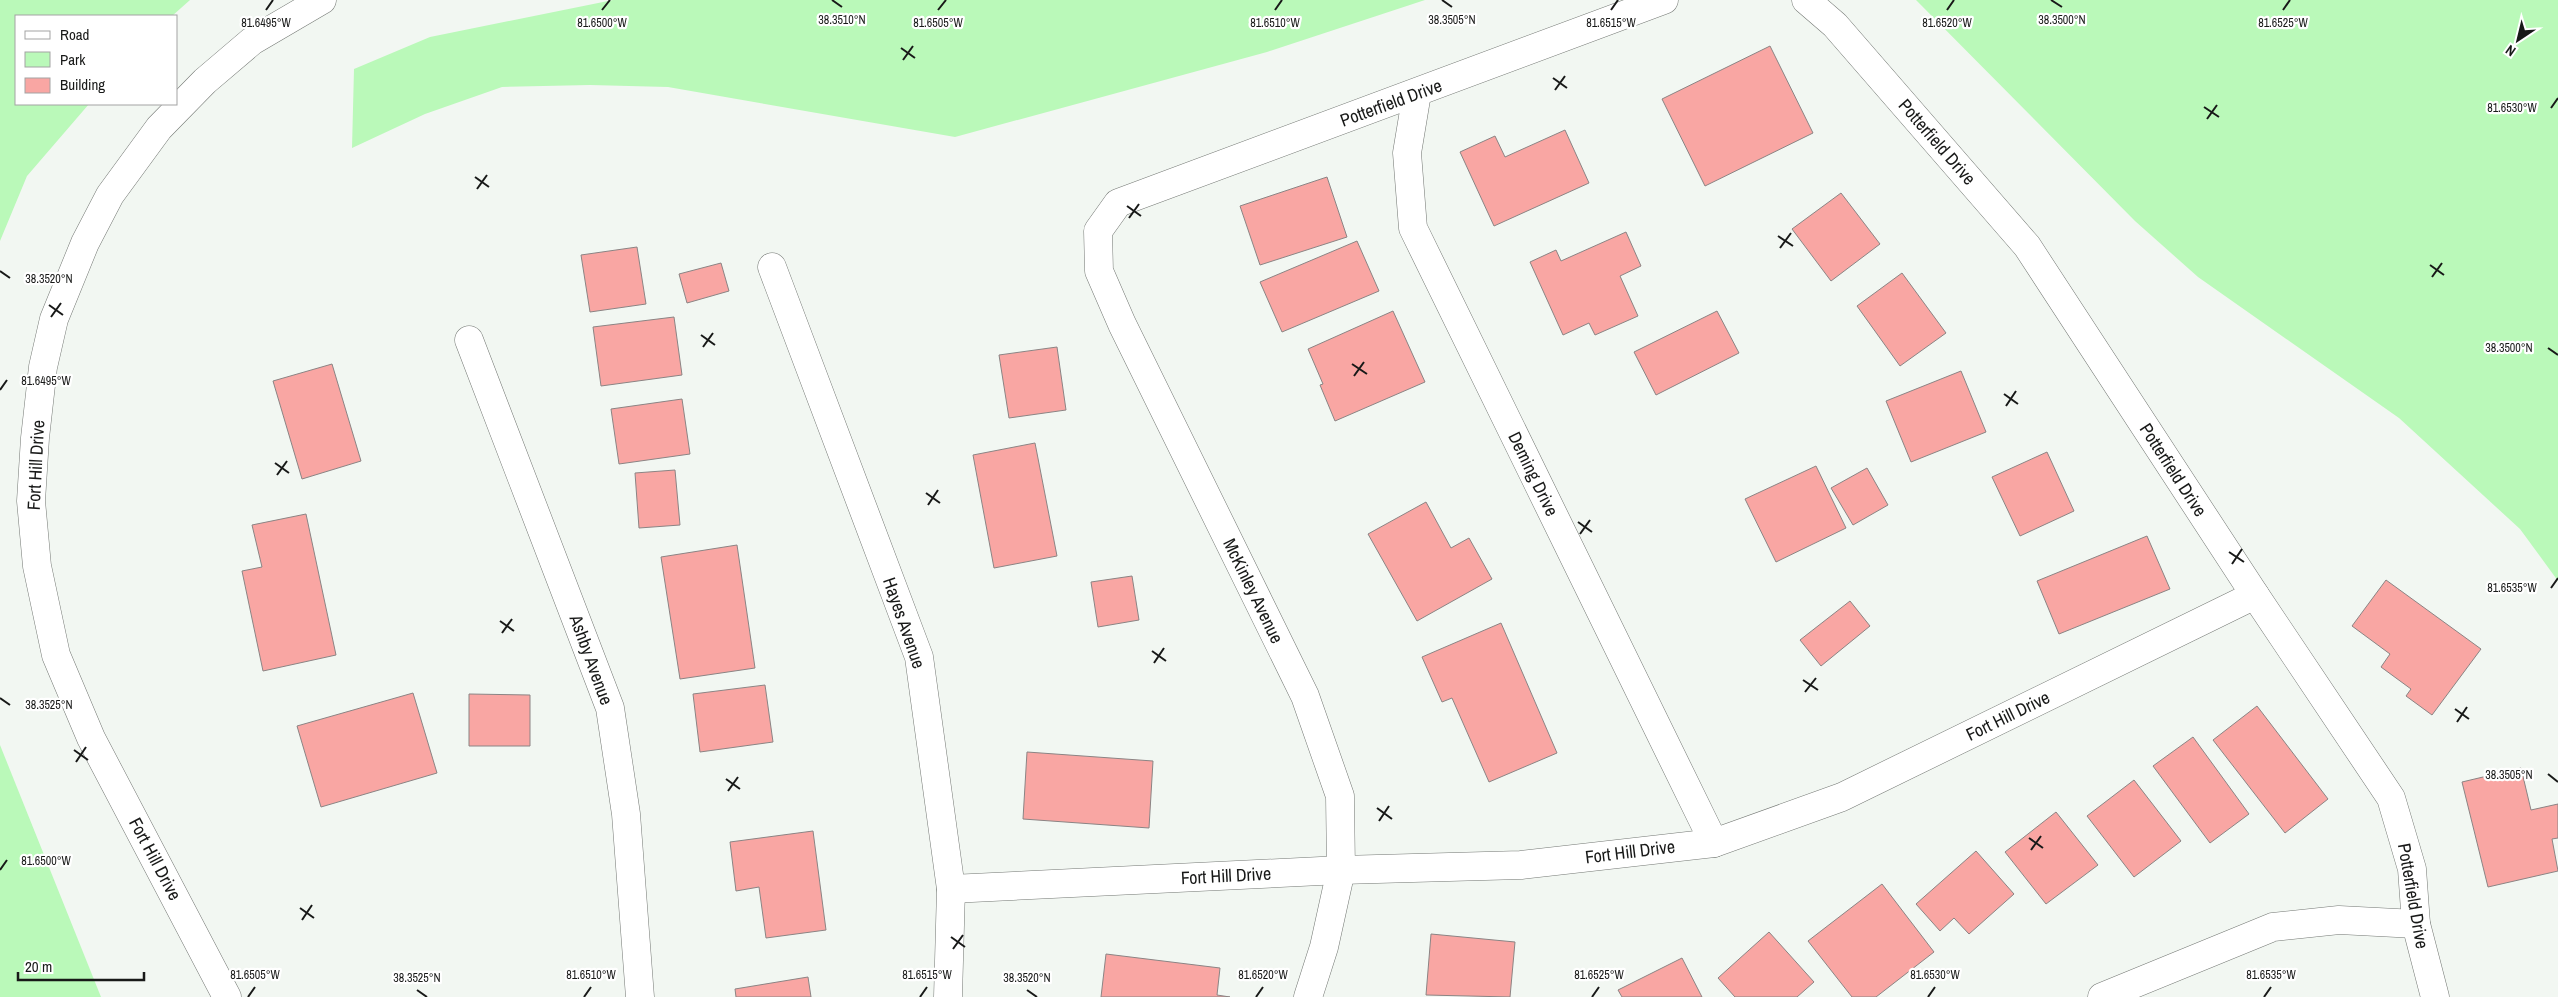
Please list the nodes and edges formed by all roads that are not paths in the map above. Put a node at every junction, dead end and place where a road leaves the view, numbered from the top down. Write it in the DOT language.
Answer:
graph roads {
  1 [pos="322,0"];
  2 [pos="1664,0"];
  3 [pos="1806,0"];
  4 [pos="1417,93"];
  5 [pos="1118,203"];
  6 [pos="772,267"];
  7 [pos="470,340"];
  8 [pos="2255,595"];
  9 [pos="1714,842"];
  10 [pos="1341,870"];
  11 [pos="951,889"];
  12 [pos="2416,924"];
  13 [pos="226,997"];
  14 [pos="640,997"];
  15 [pos="948,997"];
  16 [pos="1308,997"];
  17 [pos="2102,997"];
  18 [pos="2435,997"];
  1 -- 13 [label="street, Fort Hill Drive"];
  2 -- 4 [label="street, Potterfield Drive"];
  3 -- 8 [label="street, Potterfield Drive"];
  4 -- 5 [label="street, Potterfield Drive"];
  4 -- 9 [label="street, Deming Drive"];
  5 -- 10 [label="street, McKinley Avenue"];
  6 -- 11 [label="street, Hayes Avenue"];
  7 -- 14 [label="street, Ashby Avenue"];
  8 -- 9 [label="street, Fort Hill Drive"];
  8 -- 12 [label="street, Potterfield Drive"];
  9 -- 10 [label="street, Fort Hill Drive"];
  10 -- 11 [label="street, Fort Hill Drive"];
  10 -- 16 [label="street, McKinley Avenue"];
  11 -- 15 [label="street, Hayes Avenue"];
  12 -- 17 [label="street"];
  12 -- 18 [label="street, Potterfield Drive"];
}
